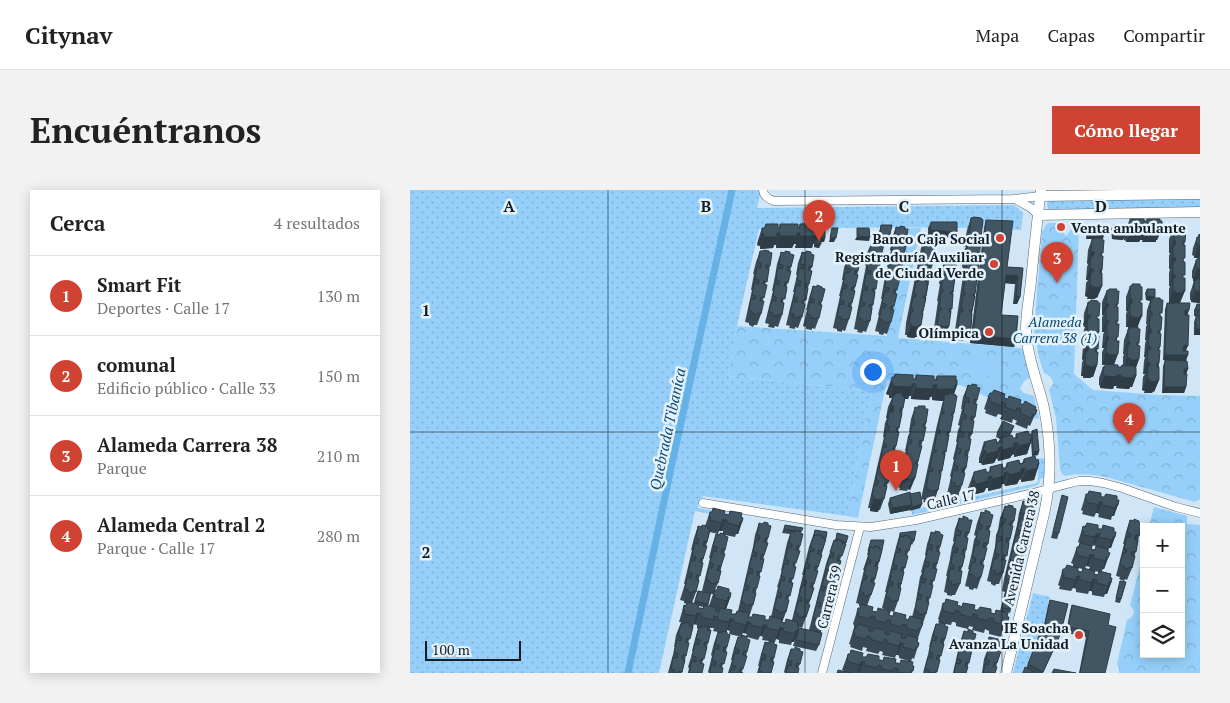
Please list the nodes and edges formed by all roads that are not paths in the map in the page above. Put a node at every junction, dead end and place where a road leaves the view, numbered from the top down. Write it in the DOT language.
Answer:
graph roads {
  1 [pos="763,191"];
  2 [pos="1040,193"];
  3 [pos="1200,194"];
  4 [pos="1015,199"];
  5 [pos="1200,212"];
  6 [pos="1038,215"];
  7 [pos="1049,489"];
  8 [pos="704,504"];
  9 [pos="1200,513"];
  10 [pos="860,527"];
  11 [pos="822,673"];
  12 [pos="1006,673"];
  1 -- 4 [label="street"];
  2 -- 3 [label="main road"];
  2 -- 4 [label="street"];
  2 -- 6 [label="main road, Avenida Carrera 38"];
  4 -- 6 [label="street"];
  5 -- 6 [label="main road"];
  6 -- 7 [label="main road, Avenida Carrera 38"];
  7 -- 9 [label="street, Calle 17"];
  7 -- 10 [label="street, Calle 17"];
  7 -- 12 [label="main road, Avenida Carrera 38"];
  8 -- 10 [label="street, Calle 17"];
  10 -- 11 [label="street, Carrera 39"];
}
